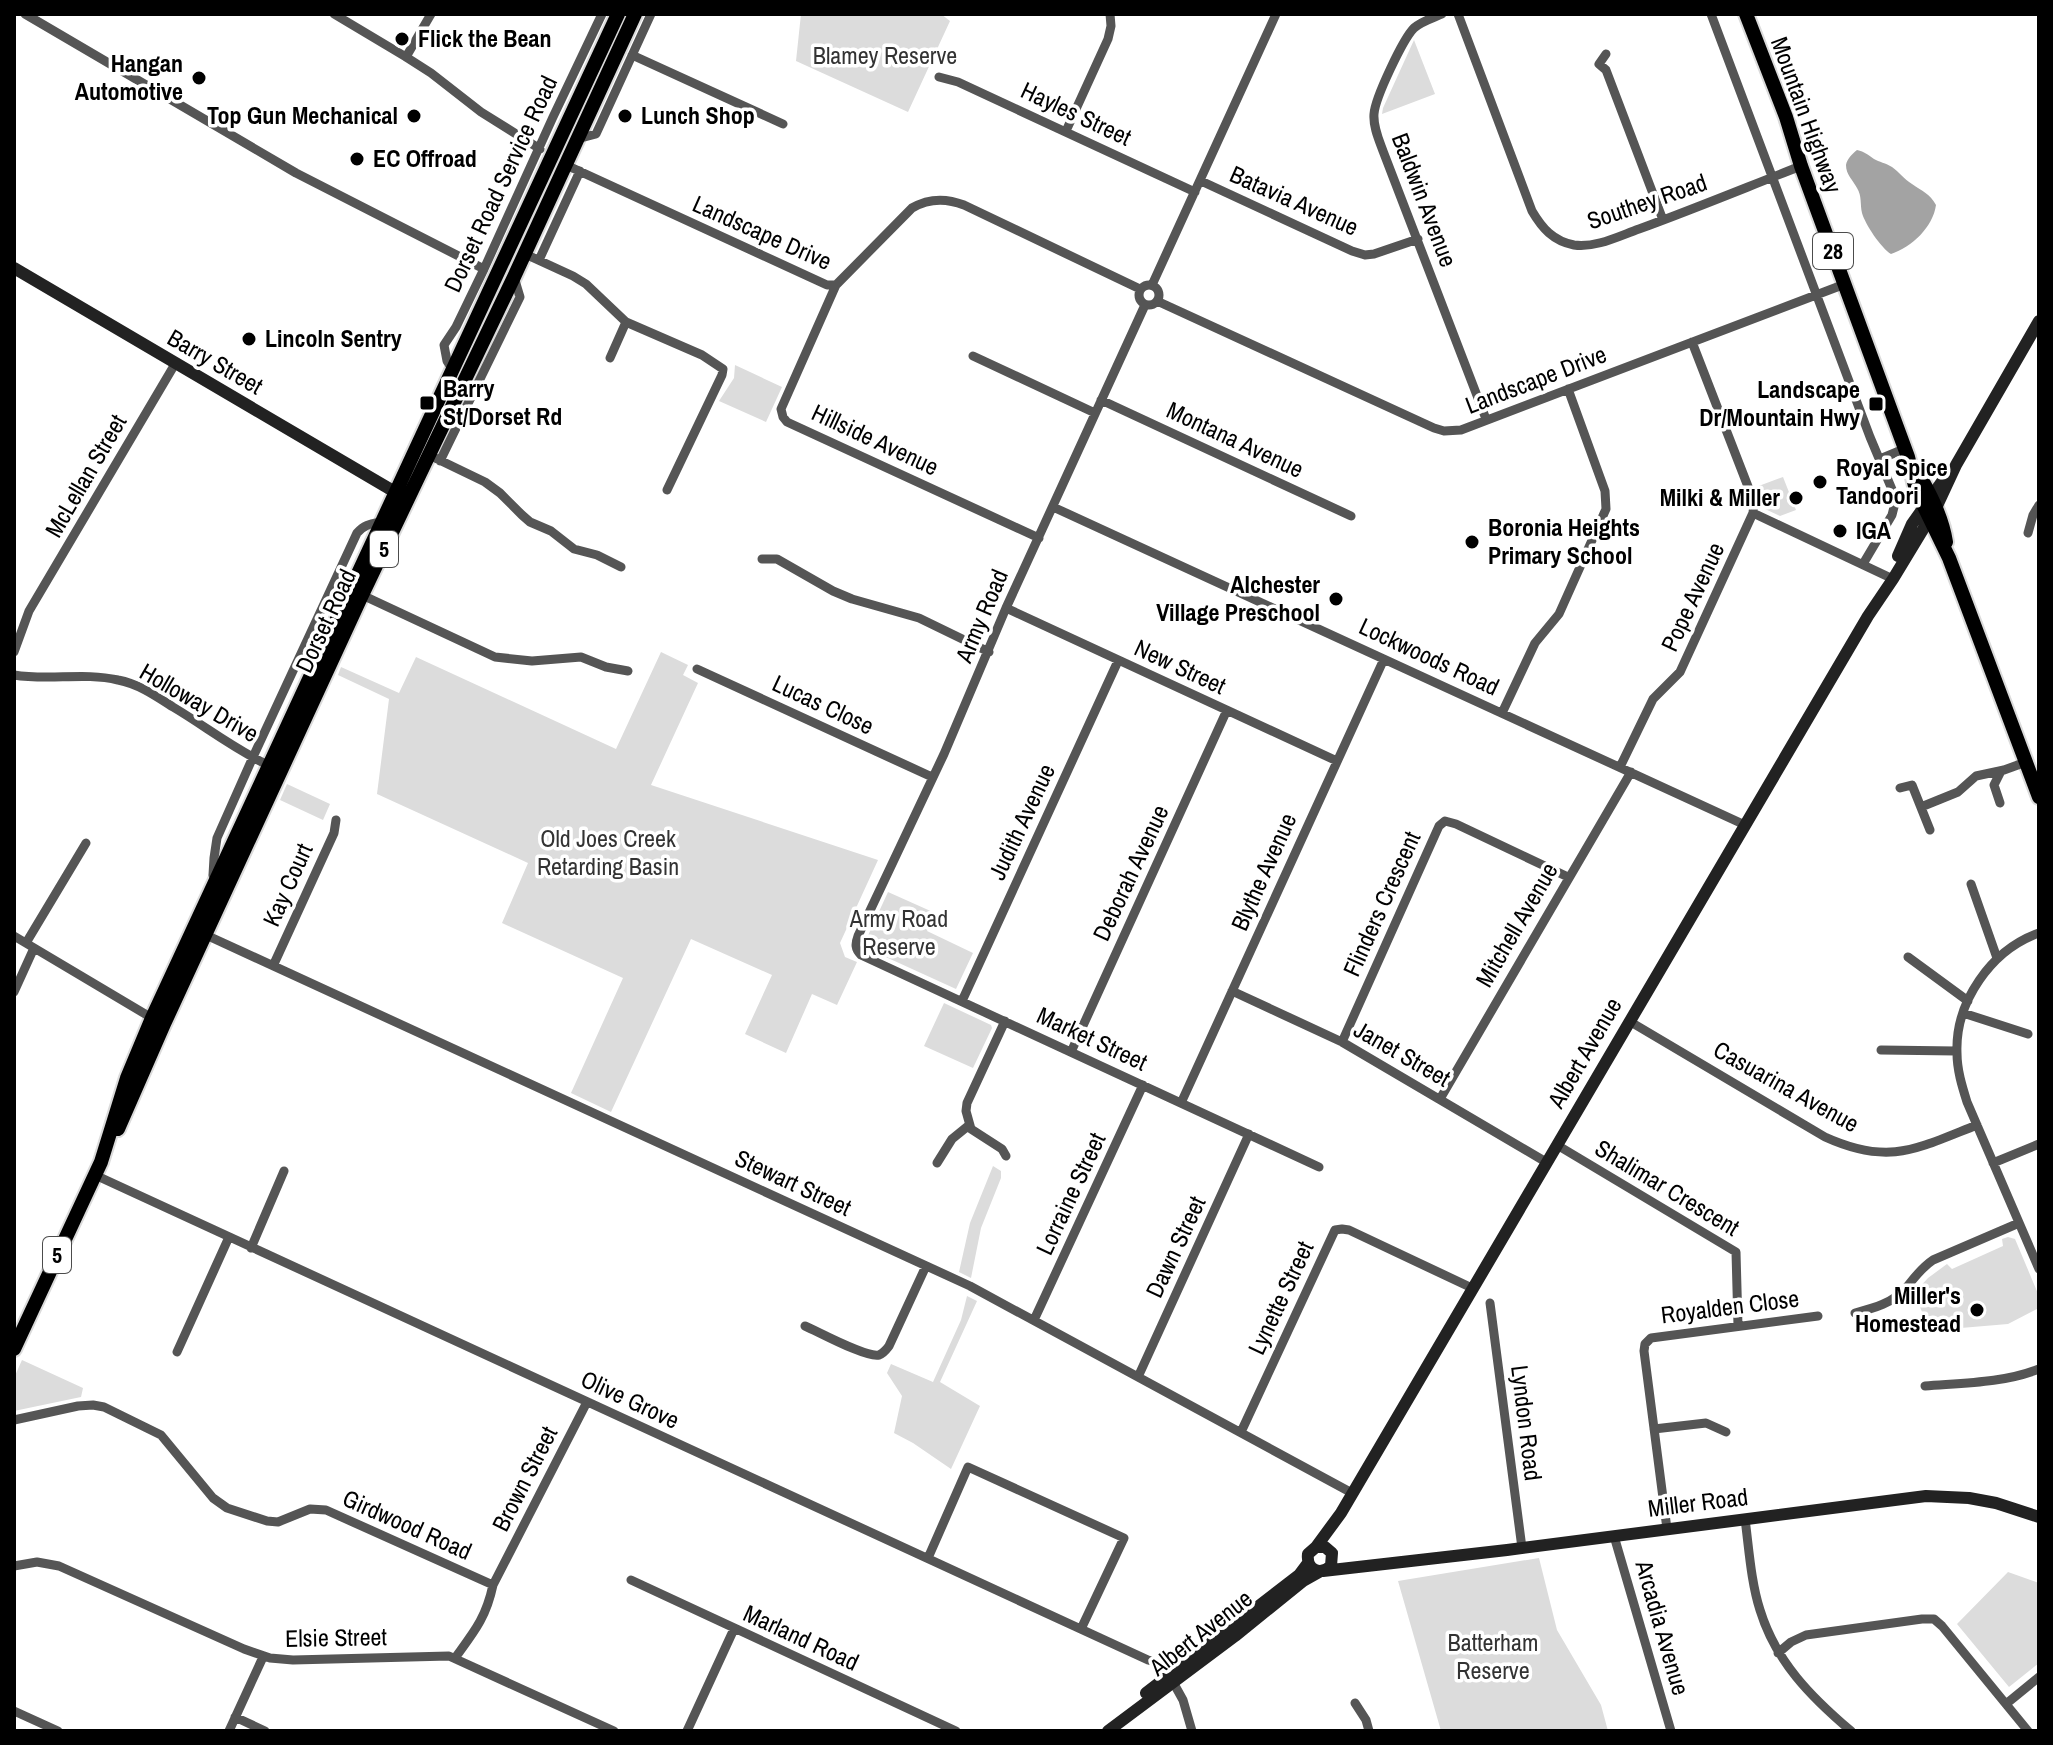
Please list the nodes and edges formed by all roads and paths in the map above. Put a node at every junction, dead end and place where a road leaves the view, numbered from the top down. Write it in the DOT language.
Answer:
graph roads {
  1 [pos="25,14"];
  2 [pos="334,14"];
  3 [pos="431,14"];
  4 [pos="602,14"];
  5 [pos="618,14"];
  6 [pos="637,14"];
  7 [pos="651,14"];
  8 [pos="1110,14"];
  9 [pos="1276,14"];
  10 [pos="1442,14"];
  11 [pos="1458,14"];
  12 [pos="1711,14"];
  13 [pos="1746,14"];
  14 [pos="640,37"];
  15 [pos="1606,54"];
  16 [pos="632,55"];
  17 [pos="406,57"];
  18 [pos="939,77"];
  19 [pos="783,124"];
  20 [pos="1066,131"];
  21 [pos="577,139"];
  22 [pos="540,149"];
  23 [pos="566,165"];
  24 [pos="1801,166"];
  25 [pos="1773,177"];
  26 [pos="1201,181"];
  27 [pos="1195,192"];
  28 [pos="1663,220"];
  29 [pos="1418,239"];
  30 [pos="525,254"];
  31 [pos="539,260"];
  32 [pos="14,268"];
  33 [pos="484,269"];
  34 [pos="514,277"];
  35 [pos="1845,284"];
  36 [pos="836,285"];
  37 [pos="1152,285"];
  38 [pos="1140,289"];
  39 [pos="1817,295"];
  40 [pos="1157,301"];
  41 [pos="1145,305"];
  42 [pos="2039,321"];
  43 [pos="626,322"];
  44 [pos="1692,342"];
  45 [pos="973,356"];
  46 [pos="610,358"];
  47 [pos="175,364"];
  48 [pos="453,370"];
  49 [pos="469,371"];
  50 [pos="1568,389"];
  51 [pos="1101,400"];
  52 [pos="1095,413"];
  53 [pos="1486,419"];
  54 [pos="1906,453"];
  55 [pos="435,458"];
  56 [pos="1880,459"];
  57 [pos="667,490"];
  58 [pos="402,495"];
  59 [pos="2039,505"];
  60 [pos="1053,507"];
  61 [pos="1930,508"];
  62 [pos="1753,513"];
  63 [pos="1351,516"];
  64 [pos="380,522"];
  65 [pos="2028,533"];
  66 [pos="1039,538"];
  67 [pos="1912,547"];
  68 [pos="1947,554"];
  69 [pos="762,559"];
  70 [pos="1863,564"];
  71 [pos="621,567"];
  72 [pos="1890,577"];
  73 [pos="362,595"];
  74 [pos="1006,608"];
  75 [pos="14,652"];
  76 [pos="989,652"];
  77 [pos="1384,659"];
  78 [pos="1118,661"];
  79 [pos="697,669"];
  80 [pos="628,671"];
  81 [pos="14,675"];
  82 [pos="1227,710"];
  83 [pos="1502,713"];
  84 [pos="253,757"];
  85 [pos="1337,761"];
  86 [pos="2026,762"];
  87 [pos="268,765"];
  88 [pos="1620,767"];
  89 [pos="2001,771"];
  90 [pos="1631,772"];
  91 [pos="932,777"];
  92 [pos="1900,788"];
  93 [pos="2039,797"];
  94 [pos="2000,803"];
  95 [pos="1921,807"];
  96 [pos="336,820"];
  97 [pos="1745,825"];
  98 [pos="1930,830"];
  99 [pos="86,843"];
  100 [pos="1568,877"];
  101 [pos="215,878"];
  102 [pos="1971,884"];
  103 [pos="199,932"];
  104 [pos="2039,933"];
  105 [pos="14,936"];
  106 [pos="855,943"];
  107 [pos="30,946"];
  108 [pos="1908,957"];
  109 [pos="1997,958"];
  110 [pos="273,966"];
  111 [pos="1232,991"];
  112 [pos="14,992"];
  113 [pos="962,1001"];
  114 [pos="1968,1001"];
  115 [pos="1963,1013"];
  116 [pos="158,1021"];
  117 [pos="1005,1021"];
  118 [pos="1629,1021"];
  119 [pos="2028,1034"];
  120 [pos="1342,1042"];
  121 [pos="1881,1050"];
  122 [pos="1956,1051"];
  123 [pos="1071,1052"];
  124 [pos="1143,1085"];
  125 [pos="1440,1099"];
  126 [pos="1181,1103"];
  127 [pos="1977,1125"];
  128 [pos="968,1126"];
  129 [pos="1249,1134"];
  130 [pos="2039,1144"];
  131 [pos="1557,1145"];
  132 [pos="1006,1156"];
  133 [pos="1546,1162"];
  134 [pos="937,1163"];
  135 [pos="1993,1163"];
  136 [pos="1319,1167"];
  137 [pos="98,1168"];
  138 [pos="284,1171"];
  139 [pos="2019,1223"];
  140 [pos="229,1237"];
  141 [pos="251,1248"];
  142 [pos="2036,1251"];
  143 [pos="926,1266"];
  144 [pos="2039,1269"];
  145 [pos="1472,1288"];
  146 [pos="1490,1303"];
  147 [pos="1855,1313"];
  148 [pos="1818,1316"];
  149 [pos="1034,1320"];
  150 [pos="805,1326"];
  151 [pos="1738,1326"];
  152 [pos="14,1349"];
  153 [pos="177,1352"];
  154 [pos="2039,1369"];
  155 [pos="1138,1377"];
  156 [pos="1925,1386"];
  157 [pos="587,1402"];
  158 [pos="14,1420"];
  159 [pos="1654,1429"];
  160 [pos="1241,1432"];
  161 [pos="1726,1432"];
  162 [pos="1352,1493"];
  163 [pos="2039,1517"];
  164 [pos="1745,1519"];
  165 [pos="1667,1529"];
  166 [pos="1614,1536"];
  167 [pos="1522,1548"];
  168 [pos="1326,1551"];
  169 [pos="928,1558"];
  170 [pos="14,1566"];
  171 [pos="1361,1568"];
  172 [pos="1317,1569"];
  173 [pos="631,1580"];
  174 [pos="493,1585"];
  175 [pos="734,1629"];
  176 [pos="1081,1629"];
  177 [pos="1778,1653"];
  178 [pos="263,1657"];
  179 [pos="455,1658"];
  180 [pos="1173,1677"];
  181 [pos="2039,1677"];
  182 [pos="1355,1703"];
  183 [pos="2006,1704"];
  184 [pos="14,1711"];
  185 [pos="235,1717"];
  186 [pos="1845,1729"];
  187 [pos="1108,1730"];
  188 [pos="58,1731"];
  189 [pos="229,1731"];
  190 [pos="265,1731"];
  191 [pos="614,1731"];
  192 [pos="687,1731"];
  193 [pos="956,1731"];
  194 [pos="1192,1731"];
  195 [pos="1369,1731"];
  196 [pos="1671,1731"];
  197 [pos="2028,1731"];
  1 -- 33 [label="street"];
  2 -- 17 [label="street"];
  3 -- 17 [label="street"];
  4 -- 22 [label="street, Dorset Road Service Road"];
  5 -- 23 [label="main road, Dorset Road / 5"];
  6 -- 14 [label="street, Dorset Road Service Road"];
  6 -- 21 [label="main road, Dorset Road / 5"];
  7 -- 14 [label="street, Dorset Road Service Road"];
  8 -- 20 [label="street"];
  9 -- 26 [label="street"];
  10 -- 29 [label="street, Baldwin Avenue"];
  11 -- 28 [label="street, Southey Road"];
  12 -- 25 [label="street"];
  13 -- 24 [label="main road, Mountain Highway / 28"];
  14 -- 16 [label="street, Dorset Road Service Road"];
  15 -- 28 [label="street"];
  16 -- 19 [label="street"];
  16 -- 21 [label="street, Dorset Road Service Road"];
  17 -- 22 [label="street"];
  18 -- 20 [label="street, Hayles Street"];
  20 -- 27 [label="street, Hayles Street"];
  21 -- 23 [label="main road, Dorset Road / 5"];
  22 -- 33 [label="street, Dorset Road Service Road"];
  23 -- 30 [label="main road, Dorset Road / 5"];
  23 -- 31 [label="street"];
  23 -- 36 [label="street, Landscape Drive"];
  23 -- 48 [label="main road, Dorset Road / 5"];
  24 -- 25 [label="street, Southey Road"];
  24 -- 35 [label="main road, Mountain Highway / 28"];
  25 -- 28 [label="street, Southey Road"];
  25 -- 39 [label="street"];
  26 -- 27 [label="street"];
  26 -- 29 [label="street, Batavia Avenue"];
  27 -- 37 [label="street"];
  29 -- 53 [label="street, Baldwin Avenue"];
  30 -- 31 [label="street"];
  30 -- 34 [label="main road, Dorset Road / 5"];
  31 -- 43 [label="street"];
  32 -- 47 [label="main road, Barry Street"];
  33 -- 48 [label="street, Dorset Road Service Road"];
  34 -- 49 [label="main road, Dorset Road / 5"];
  34 -- 55 [label="street"];
  35 -- 39 [label="street, Landscape Drive"];
  35 -- 54 [label="main road, Mountain Highway / 28"];
  36 -- 38 [label="street, Landscape Drive"];
  36 -- 66 [label="street, Hillside Avenue"];
  37 -- 38 [label="street"];
  37 -- 40 [label="street"];
  38 -- 41 [label="street"];
  39 -- 44 [label="street, Landscape Drive"];
  39 -- 56 [label="street"];
  40 -- 41 [label="street"];
  40 -- 53 [label="street, Landscape Drive"];
  41 -- 51 [label="street, Army Road"];
  42 -- 61 [label="main road"];
  43 -- 46 [label="street"];
  43 -- 57 [label="street"];
  44 -- 50 [label="street, Landscape Drive"];
  44 -- 62 [label="street"];
  45 -- 52 [label="street"];
  47 -- 58 [label="main road, Barry Street"];
  47 -- 75 [label="street, McLellan Street"];
  48 -- 49 [label="main road"];
  48 -- 58 [label="main road, Dorset Road / 5"];
  49 -- 55 [label="main road, Dorset Road / 5"];
  50 -- 53 [label="street, Landscape Drive"];
  50 -- 83 [label="street"];
  51 -- 52 [label="street, Army Road"];
  51 -- 63 [label="street, Montana Avenue"];
  52 -- 60 [label="street, Army Road"];
  54 -- 56 [label="street"];
  54 -- 61 [label="main road, Mountain Highway / 28"];
  55 -- 58 [label="main road, Dorset Road / 5"];
  55 -- 71 [label="street"];
  56 -- 70 [label="street"];
  58 -- 64 [label="main road, Dorset Road / 5"];
  58 -- 73 [label="main road, Dorset Road / 5"];
  59 -- 65 [label="street"];
  60 -- 66 [label="street, Army Road"];
  60 -- 77 [label="street, Lockwoods Road"];
  61 -- 67 [label="main road, Albert Avenue"];
  61 -- 68 [label="main road, Mountain Highway / 28"];
  61 -- 72 [label="main road, Albert Avenue"];
  62 -- 70 [label="street"];
  62 -- 88 [label="street, Pope Avenue"];
  64 -- 84 [label="street"];
  64 -- 87 [label="main road, Dorset Road / 5"];
  66 -- 74 [label="street, Army Road"];
  67 -- 68 [label="main road"];
  67 -- 72 [label="main road, Albert Avenue"];
  68 -- 86 [label="main road, Mountain Highway / 28"];
  69 -- 76 [label="street"];
  70 -- 72 [label="street"];
  72 -- 97 [label="main road, Albert Avenue"];
  73 -- 80 [label="street"];
  73 -- 103 [label="main road, Dorset Road / 5"];
  74 -- 76 [label="street, Army Road"];
  74 -- 78 [label="street, New Street"];
  76 -- 91 [label="street, Army Road"];
  77 -- 83 [label="street, Lockwoods Road"];
  77 -- 85 [label="street, Blythe Avenue"];
  78 -- 82 [label="street, New Street"];
  78 -- 113 [label="street, Judith Avenue"];
  79 -- 91 [label="street, Lucas Close"];
  81 -- 84 [label="street, Holloway Drive"];
  82 -- 85 [label="street, New Street"];
  82 -- 123 [label="street, Deborah Avenue"];
  83 -- 88 [label="street, Lockwoods Road"];
  84 -- 87 [label="street, Holloway Drive"];
  84 -- 101 [label="street"];
  85 -- 111 [label="street, Blythe Avenue"];
  86 -- 89 [label="street"];
  86 -- 93 [label="main road, Mountain Highway / 28"];
  87 -- 101 [label="main road, Dorset Road / 5"];
  88 -- 90 [label="street, Lockwoods Road"];
  89 -- 94 [label="street"];
  89 -- 95 [label="street"];
  90 -- 97 [label="street, Lockwoods Road"];
  90 -- 100 [label="street, Mitchell Avenue"];
  91 -- 106 [label="street, Army Road"];
  92 -- 95 [label="street"];
  95 -- 98 [label="street"];
  96 -- 110 [label="street, Kay Court"];
  97 -- 118 [label="main road, Albert Avenue"];
  99 -- 107 [label="street"];
  100 -- 120 [label="street, Flinders Crescent"];
  100 -- 125 [label="street, Mitchell Avenue"];
  101 -- 103 [label="main road, Dorset Road / 5"];
  102 -- 109 [label="street"];
  103 -- 110 [label="street, Stewart Street"];
  103 -- 116 [label="main road, Dorset Road / 5"];
  104 -- 109 [label="street"];
  105 -- 107 [label="street"];
  106 -- 113 [label="street, Market Street"];
  107 -- 112 [label="street"];
  107 -- 116 [label="street"];
  108 -- 114 [label="street"];
  109 -- 114 [label="street"];
  110 -- 143 [label="street, Stewart Street"];
  111 -- 120 [label="street, Janet Street"];
  111 -- 126 [label="street, Blythe Avenue"];
  113 -- 117 [label="street, Market Street"];
  114 -- 115 [label="street"];
  115 -- 119 [label="street"];
  115 -- 122 [label="street"];
  116 -- 137 [label="main road, Dorset Road / 5"];
  117 -- 123 [label="street, Market Street"];
  117 -- 128 [label="street"];
  118 -- 127 [label="street, Casuarina Avenue"];
  118 -- 131 [label="main road, Albert Avenue"];
  120 -- 125 [label="street, Janet Street"];
  121 -- 122 [label="street"];
  122 -- 127 [label="street"];
  123 -- 124 [label="street, Market Street"];
  124 -- 126 [label="street, Market Street"];
  124 -- 149 [label="street, Lorraine Street"];
  125 -- 133 [label="street, Janet Street"];
  126 -- 129 [label="street, Market Street"];
  127 -- 135 [label="street"];
  128 -- 132 [label="street"];
  128 -- 134 [label="street"];
  129 -- 136 [label="street, Market Street"];
  129 -- 155 [label="street, Dawn Street"];
  130 -- 135 [label="street"];
  131 -- 133 [label="main road, Albert Avenue"];
  131 -- 151 [label="street, Shalimar Crescent"];
  133 -- 145 [label="main road, Albert Avenue"];
  135 -- 139 [label="street"];
  137 -- 140 [label="street, Olive Grove"];
  137 -- 152 [label="main road, Dorset Road / 5"];
  138 -- 141 [label="street"];
  139 -- 142 [label="street"];
  139 -- 147 [label="street"];
  140 -- 141 [label="street, Olive Grove"];
  140 -- 153 [label="street"];
  141 -- 157 [label="street, Olive Grove"];
  142 -- 144 [label="street"];
  143 -- 149 [label="street, Stewart Street"];
  143 -- 150 [label="street"];
  145 -- 160 [label="street, Lynette Street"];
  145 -- 162 [label="main road, Albert Avenue"];
  146 -- 167 [label="street, Lyndon Road"];
  148 -- 151 [label="street, Royalden Close"];
  149 -- 155 [label="street, Stewart Street"];
  151 -- 159 [label="street, Royalden Close"];
  154 -- 156 [label="street"];
  155 -- 160 [label="street, Stewart Street"];
  157 -- 169 [label="street, Olive Grove"];
  157 -- 174 [label="street, Brown Street"];
  158 -- 174 [label="street, Girdwood Road"];
  159 -- 161 [label="street"];
  159 -- 165 [label="street, Royalden Close"];
  160 -- 162 [label="street, Stewart Street"];
  162 -- 168 [label="main road, Albert Avenue"];
  163 -- 164 [label="main road, Miller Road"];
  164 -- 165 [label="main road, Miller Road"];
  164 -- 177 [label="street"];
  165 -- 166 [label="main road, Miller Road"];
  166 -- 167 [label="main road, Miller Road"];
  166 -- 196 [label="street, Arcadia Avenue"];
  167 -- 171 [label="main road, Miller Road"];
  168 -- 171 [label="main road, Miller Road"];
  168 -- 172 [label="main road"];
  168 -- 172 [label="main road"];
  169 -- 176 [label="street, Olive Grove"];
  169 -- 176 [label="street"];
  170 -- 178 [label="street, Elsie Street"];
  171 -- 172 [label="main road, Miller Road"];
  172 -- 180 [label="main road, Albert Avenue"];
  173 -- 175 [label="street, Marland Road"];
  174 -- 179 [label="street, Brown Street"];
  175 -- 192 [label="street"];
  175 -- 193 [label="street, Marland Road"];
  176 -- 180 [label="street, Olive Grove"];
  177 -- 183 [label="street"];
  177 -- 186 [label="street"];
  178 -- 179 [label="street, Elsie Street"];
  178 -- 185 [label="street"];
  179 -- 191 [label="street, Elsie Street"];
  180 -- 187 [label="main road, Albert Avenue"];
  180 -- 194 [label="street"];
  181 -- 183 [label="street"];
  182 -- 195 [label="street"];
  183 -- 197 [label="street"];
  184 -- 188 [label="street"];
  185 -- 189 [label="street"];
  185 -- 190 [label="street"];
}
